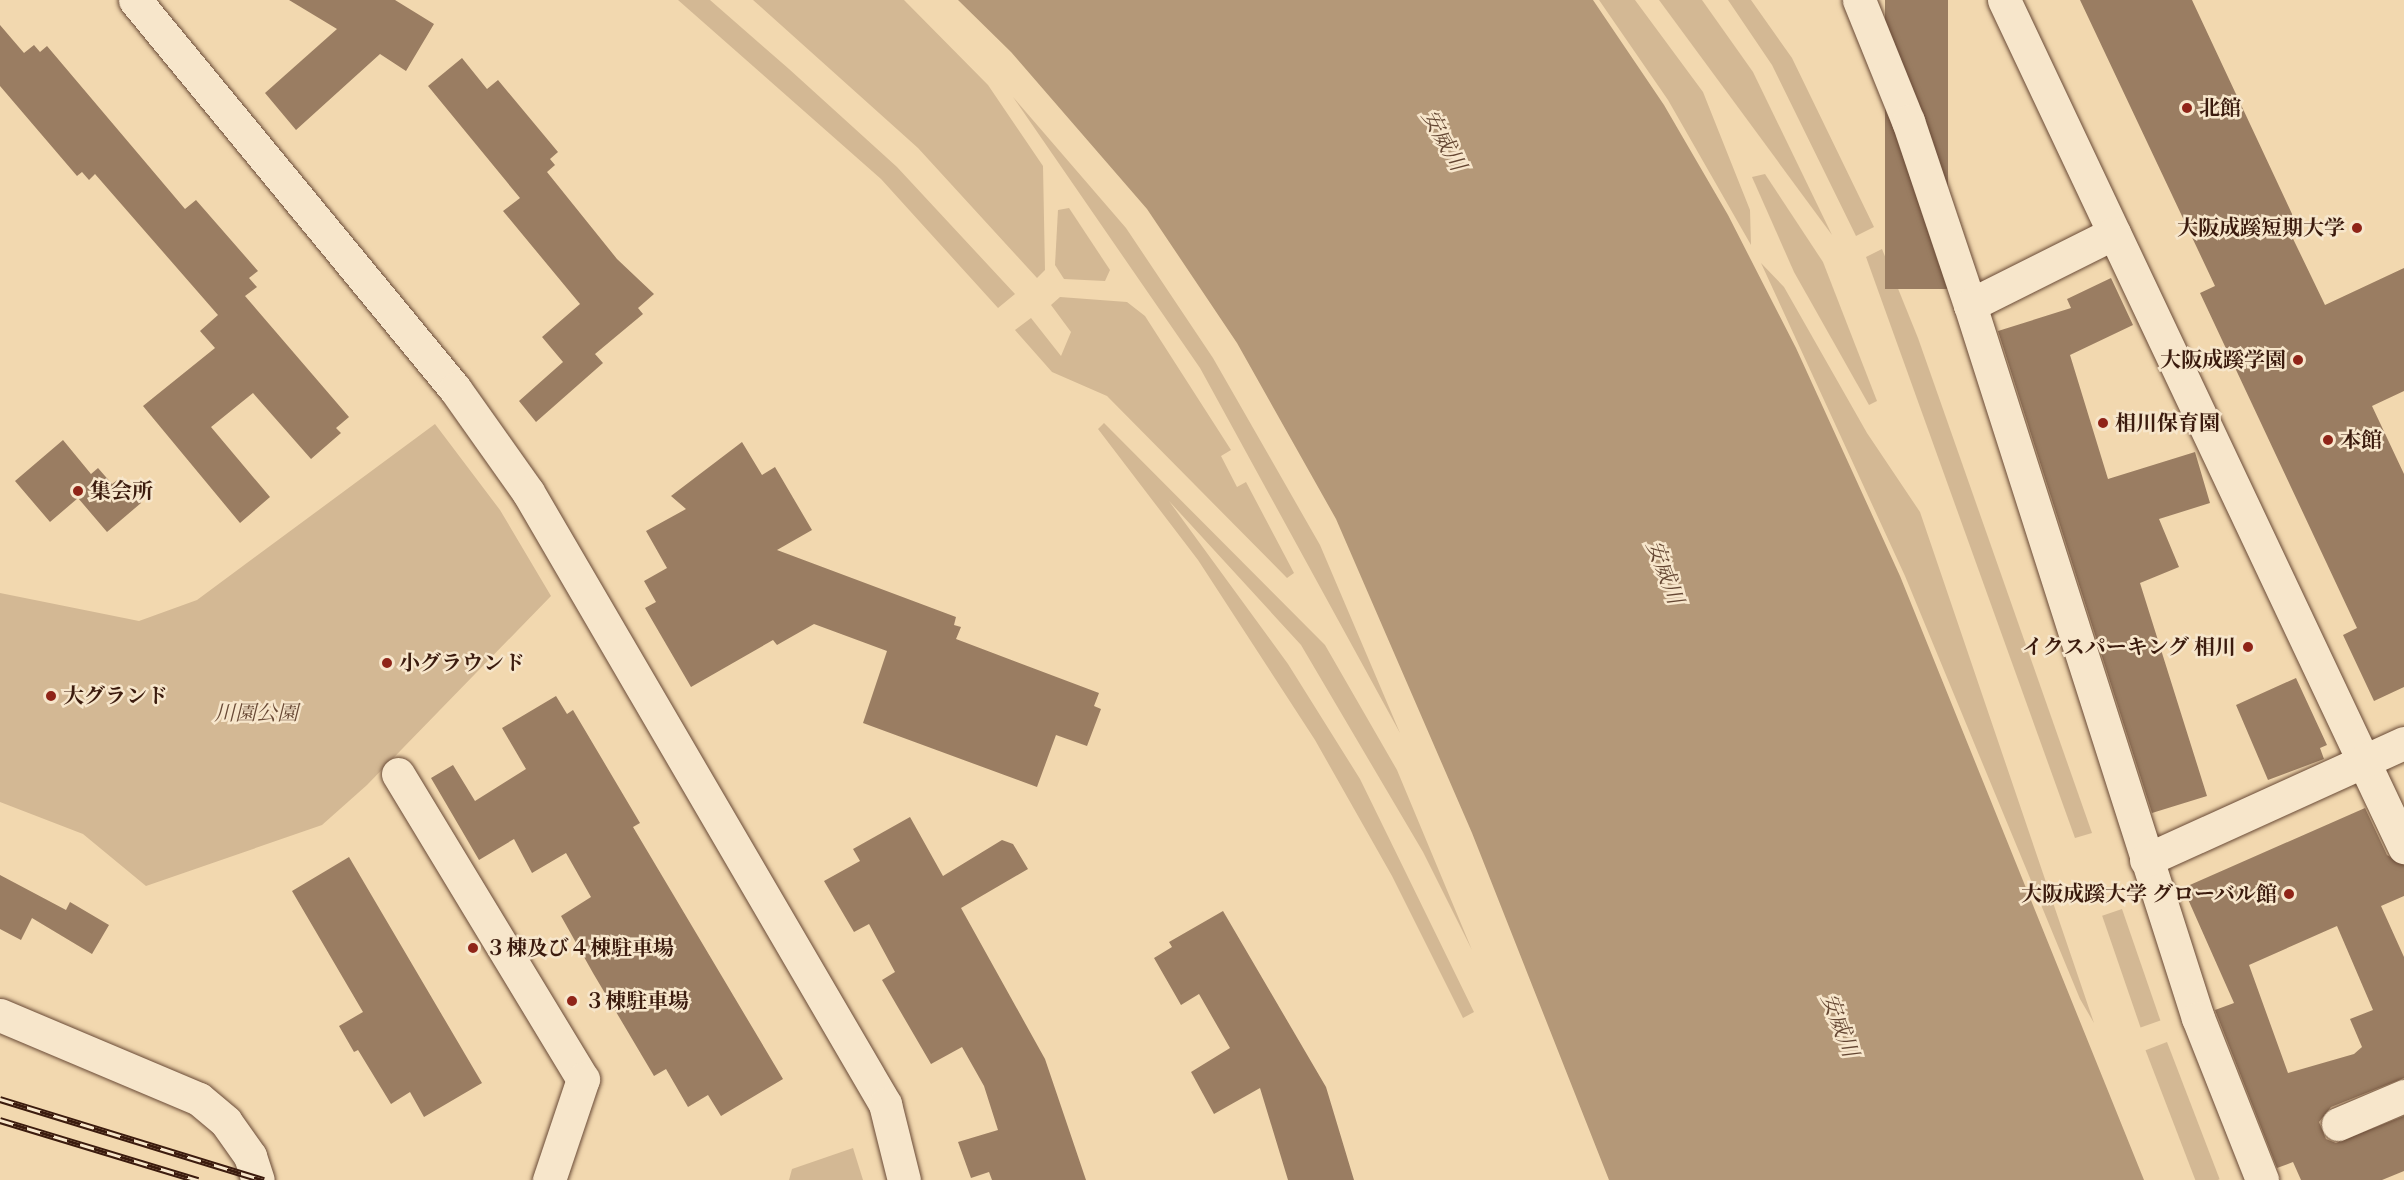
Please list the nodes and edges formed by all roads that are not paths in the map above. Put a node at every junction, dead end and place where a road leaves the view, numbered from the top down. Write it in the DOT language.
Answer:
graph roads {
  1 [pos="135,0"];
  2 [pos="1860,0"];
  3 [pos="2004,0"];
  4 [pos="2114,233"];
  5 [pos="1970,305"];
  6 [pos="2404,743"];
  7 [pos="2365,761"];
  8 [pos="398,774"];
  9 [pos="2404,847"];
  10 [pos="2146,860"];
  11 [pos="0,1015"];
  12 [pos="2404,1096"];
  13 [pos="2338,1124"];
  14 [pos="258,1180"];
  15 [pos="549,1180"];
  16 [pos="904,1180"];
  17 [pos="2262,1180"];
  1 -- 16 [label="street"];
  2 -- 5 [label="street"];
  3 -- 4 [label="street"];
  4 -- 5 [label="street"];
  4 -- 7 [label="street"];
  5 -- 10 [label="street"];
  6 -- 7 [label="street"];
  7 -- 9 [label="street"];
  7 -- 10 [label="street"];
  8 -- 15 [label="street"];
  10 -- 17 [label="street"];
  11 -- 14 [label="street"];
  12 -- 13 [label="street"];
}
